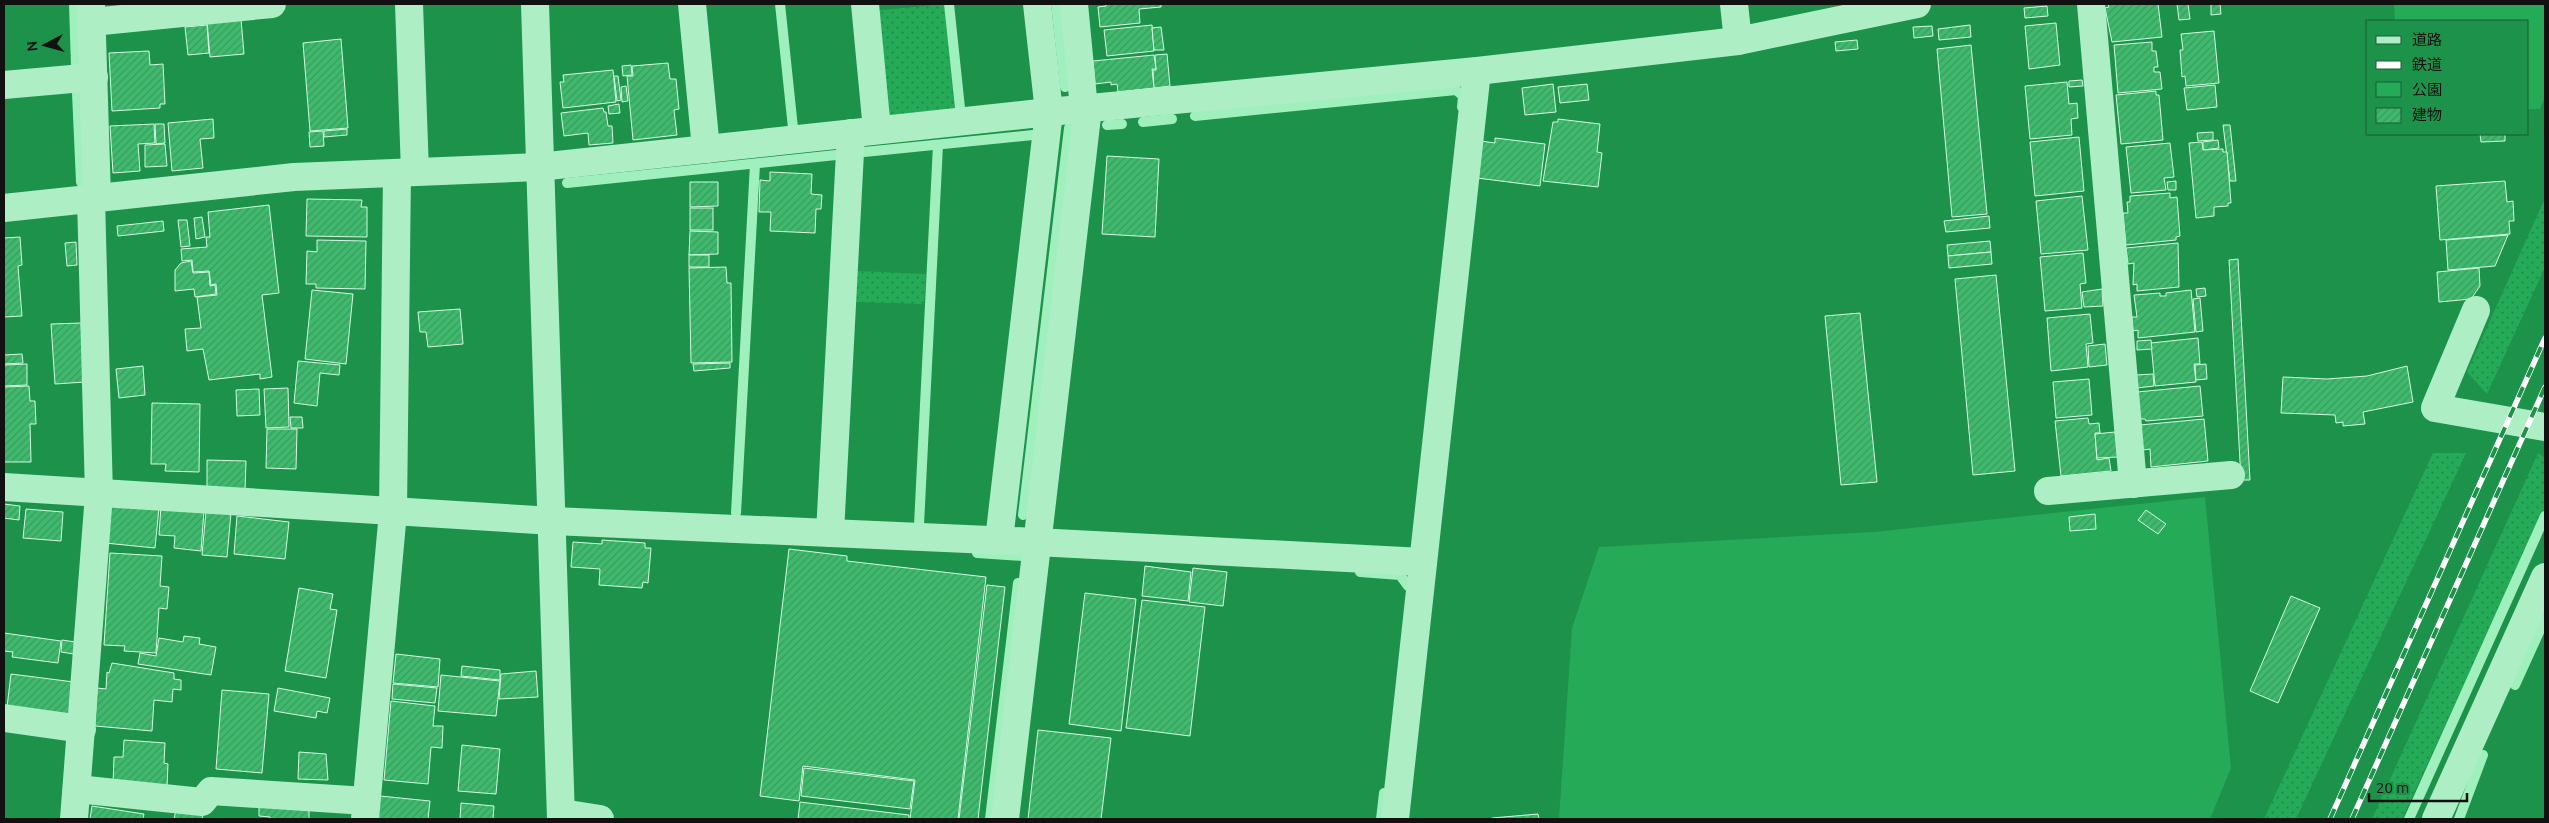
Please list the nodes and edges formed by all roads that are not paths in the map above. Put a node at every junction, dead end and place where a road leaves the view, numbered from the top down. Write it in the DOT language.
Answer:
graph roads {
  1 [pos="272,4"];
  2 [pos="408,4"];
  3 [pos="535,4"];
  4 [pos="692,4"];
  5 [pos="865,4"];
  6 [pos="1037,4"];
  7 [pos="1074,4"];
  8 [pos="1734,4"];
  9 [pos="1917,4"];
  10 [pos="2091,4"];
  11 [pos="92,13"];
  12 [pos="1738,41"];
  13 [pos="1477,71"];
  14 [pos="94,77"];
  15 [pos="4,85"];
  16 [pos="1086,108"];
  17 [pos="1049,112"];
  18 [pos="864,132"];
  19 [pos="706,149"];
  20 [pos="539,167"];
  21 [pos="406,172"];
  22 [pos="94,198"];
  23 [pos="4,208"];
  24 [pos="2476,310"];
  25 [pos="2545,428"];
  26 [pos="2230,475"];
  27 [pos="2134,484"];
  28 [pos="4,487"];
  29 [pos="2048,491"];
  30 [pos="99,494"];
  31 [pos="393,512"];
  32 [pos="553,521"];
  33 [pos="830,533"];
  34 [pos="1000,540"];
  35 [pos="1036,542"];
  36 [pos="1423,562"];
  37 [pos="2545,577"];
  38 [pos="4,718"];
  39 [pos="82,728"];
  40 [pos="77,789"];
  41 [pos="366,810"];
  42 [pos="562,816"];
  43 [pos="74,819"];
  44 [pos="600,819"];
  45 [pos="1005,819"];
  46 [pos="1395,819"];
  47 [pos="2436,819"];
  1 -- 11 [label="street"];
  2 -- 21 [label="street"];
  3 -- 20 [label="street"];
  4 -- 19 [label="street"];
  5 -- 18 [label="street"];
  6 -- 17 [label="street"];
  7 -- 16 [label="street"];
  8 -- 12 [label="street"];
  9 -- 12 [label="street"];
  10 -- 27 [label="street"];
  11 -- 14 [label="street"];
  12 -- 13 [label="street"];
  13 -- 16 [label="street"];
  13 -- 36 [label="street"];
  14 -- 15 [label="street"];
  14 -- 22 [label="street"];
  16 -- 17 [label="street"];
  16 -- 35 [label="street"];
  17 -- 18 [label="street"];
  17 -- 34 [label="street"];
  18 -- 19 [label="street"];
  18 -- 33 [label="street"];
  19 -- 20 [label="street"];
  20 -- 21 [label="street"];
  20 -- 32 [label="street"];
  21 -- 22 [label="street"];
  21 -- 31 [label="street"];
  22 -- 23 [label="street"];
  22 -- 30 [label="street"];
  24 -- 25 [label="street"];
  26 -- 27 [label="street"];
  27 -- 29 [label="street"];
  28 -- 30 [label="street"];
  30 -- 31 [label="street"];
  30 -- 39 [label="street"];
  31 -- 32 [label="street"];
  31 -- 41 [label="street"];
  32 -- 33 [label="street"];
  32 -- 42 [label="street"];
  33 -- 34 [label="street"];
  34 -- 35 [label="street"];
  35 -- 36 [label="street"];
  35 -- 45 [label="street"];
  36 -- 46 [label="street"];
  37 -- 47 [label="street"];
  38 -- 39 [label="street"];
  39 -- 40 [label="street"];
  40 -- 41 [label="street"];
  40 -- 43 [label="street"];
  42 -- 44 [label="street"];
}
